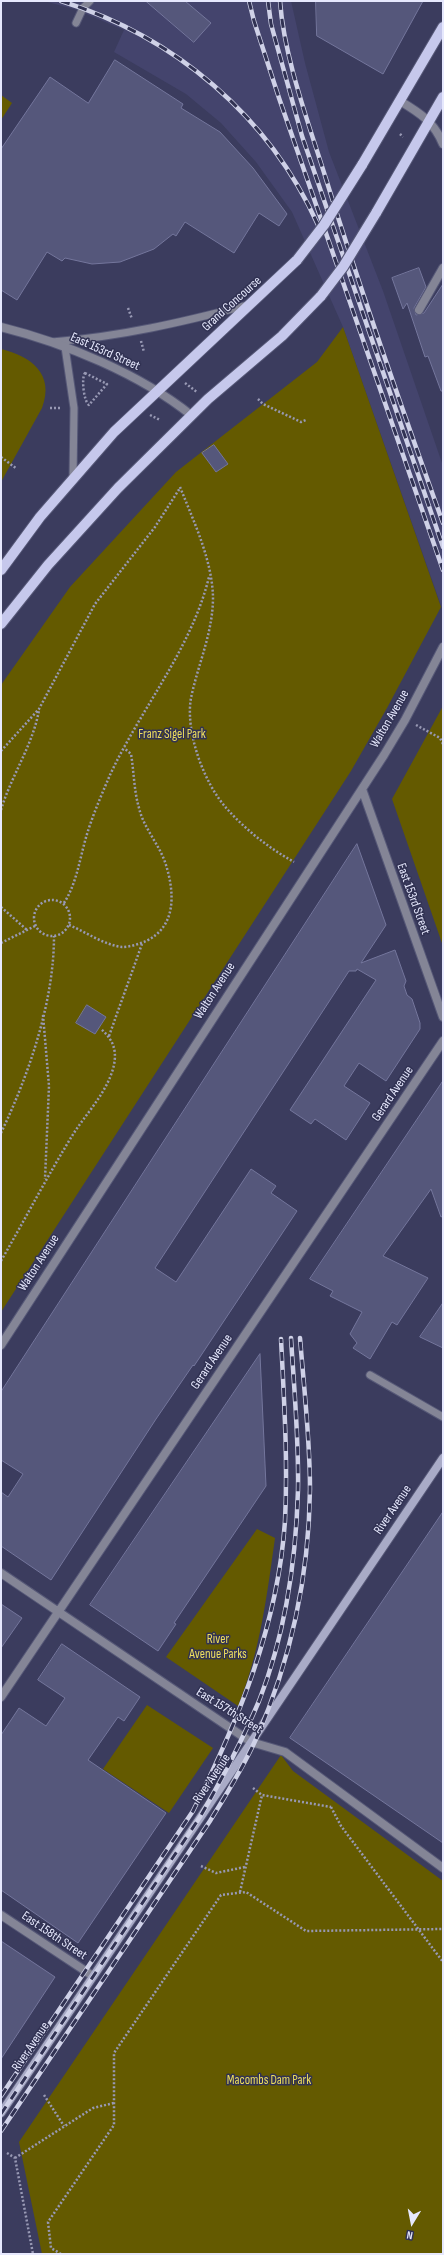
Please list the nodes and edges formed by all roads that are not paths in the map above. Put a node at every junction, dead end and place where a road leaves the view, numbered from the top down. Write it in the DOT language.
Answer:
graph roads {
  1 [pos="90,1"];
  2 [pos="76,23"];
  3 [pos="443,27"];
  4 [pos="443,97"];
  5 [pos="400,101"];
  6 [pos="429,121"];
  7 [pos="443,144"];
  8 [pos="443,268"];
  9 [pos="252,304"];
  10 [pos="419,310"];
  11 [pos="1,327"];
  12 [pos="52,342"];
  13 [pos="65,348"];
  14 [pos="157,391"];
  15 [pos="191,416"];
  16 [pos="73,478"];
  17 [pos="1,570"];
  18 [pos="1,624"];
  19 [pos="443,647"];
  20 [pos="362,789"];
  21 [pos="443,1017"];
  22 [pos="443,1041"];
  23 [pos="1,1345"];
  24 [pos="370,1375"];
  25 [pos="443,1417"];
  26 [pos="443,1458"];
  27 [pos="1,1573"];
  28 [pos="58,1612"];
  29 [pos="1,1697"];
  30 [pos="251,1742"];
  31 [pos="443,1868"];
  32 [pos="1,1915"];
  33 [pos="93,1976"];
  34 [pos="1,2113"];
  1 -- 2 [label="lane"];
  3 -- 5 [label="main road, Grand Concourse"];
  4 -- 6 [label="main road"];
  5 -- 6 [label="street"];
  5 -- 9 [label="main road, Grand Concourse, bridge"];
  6 -- 7 [label="street"];
  6 -- 15 [label="main road, bridge"];
  8 -- 10 [label="street"];
  9 -- 12 [label="lane"];
  9 -- 14 [label="main road, Grand Concourse"];
  11 -- 12 [label="street, East 153rd Street"];
  12 -- 13 [label="street, East 153rd Street"];
  13 -- 14 [label="street, East 153rd Street"];
  13 -- 16 [label="lane"];
  14 -- 15 [label="street, East 153rd Street"];
  14 -- 16 [label="main road, Grand Concourse"];
  15 -- 18 [label="main road"];
  16 -- 17 [label="main road, Grand Concourse"];
  19 -- 20 [label="street, Walton Avenue"];
  20 -- 21 [label="street, East 153rd Street"];
  20 -- 23 [label="street, Walton Avenue"];
  22 -- 28 [label="street, Gerard Avenue"];
  24 -- 25 [label="lane"];
  26 -- 30 [label="main road, River Avenue"];
  27 -- 28 [label="street, East 157th Street"];
  28 -- 29 [label="street, Gerard Avenue"];
  28 -- 30 [label="street, East 157th Street"];
  30 -- 31 [label="street, East 157th Street"];
  30 -- 33 [label="main road, River Avenue"];
  32 -- 33 [label="street, East 158th Street"];
  33 -- 34 [label="main road, River Avenue"];
}
